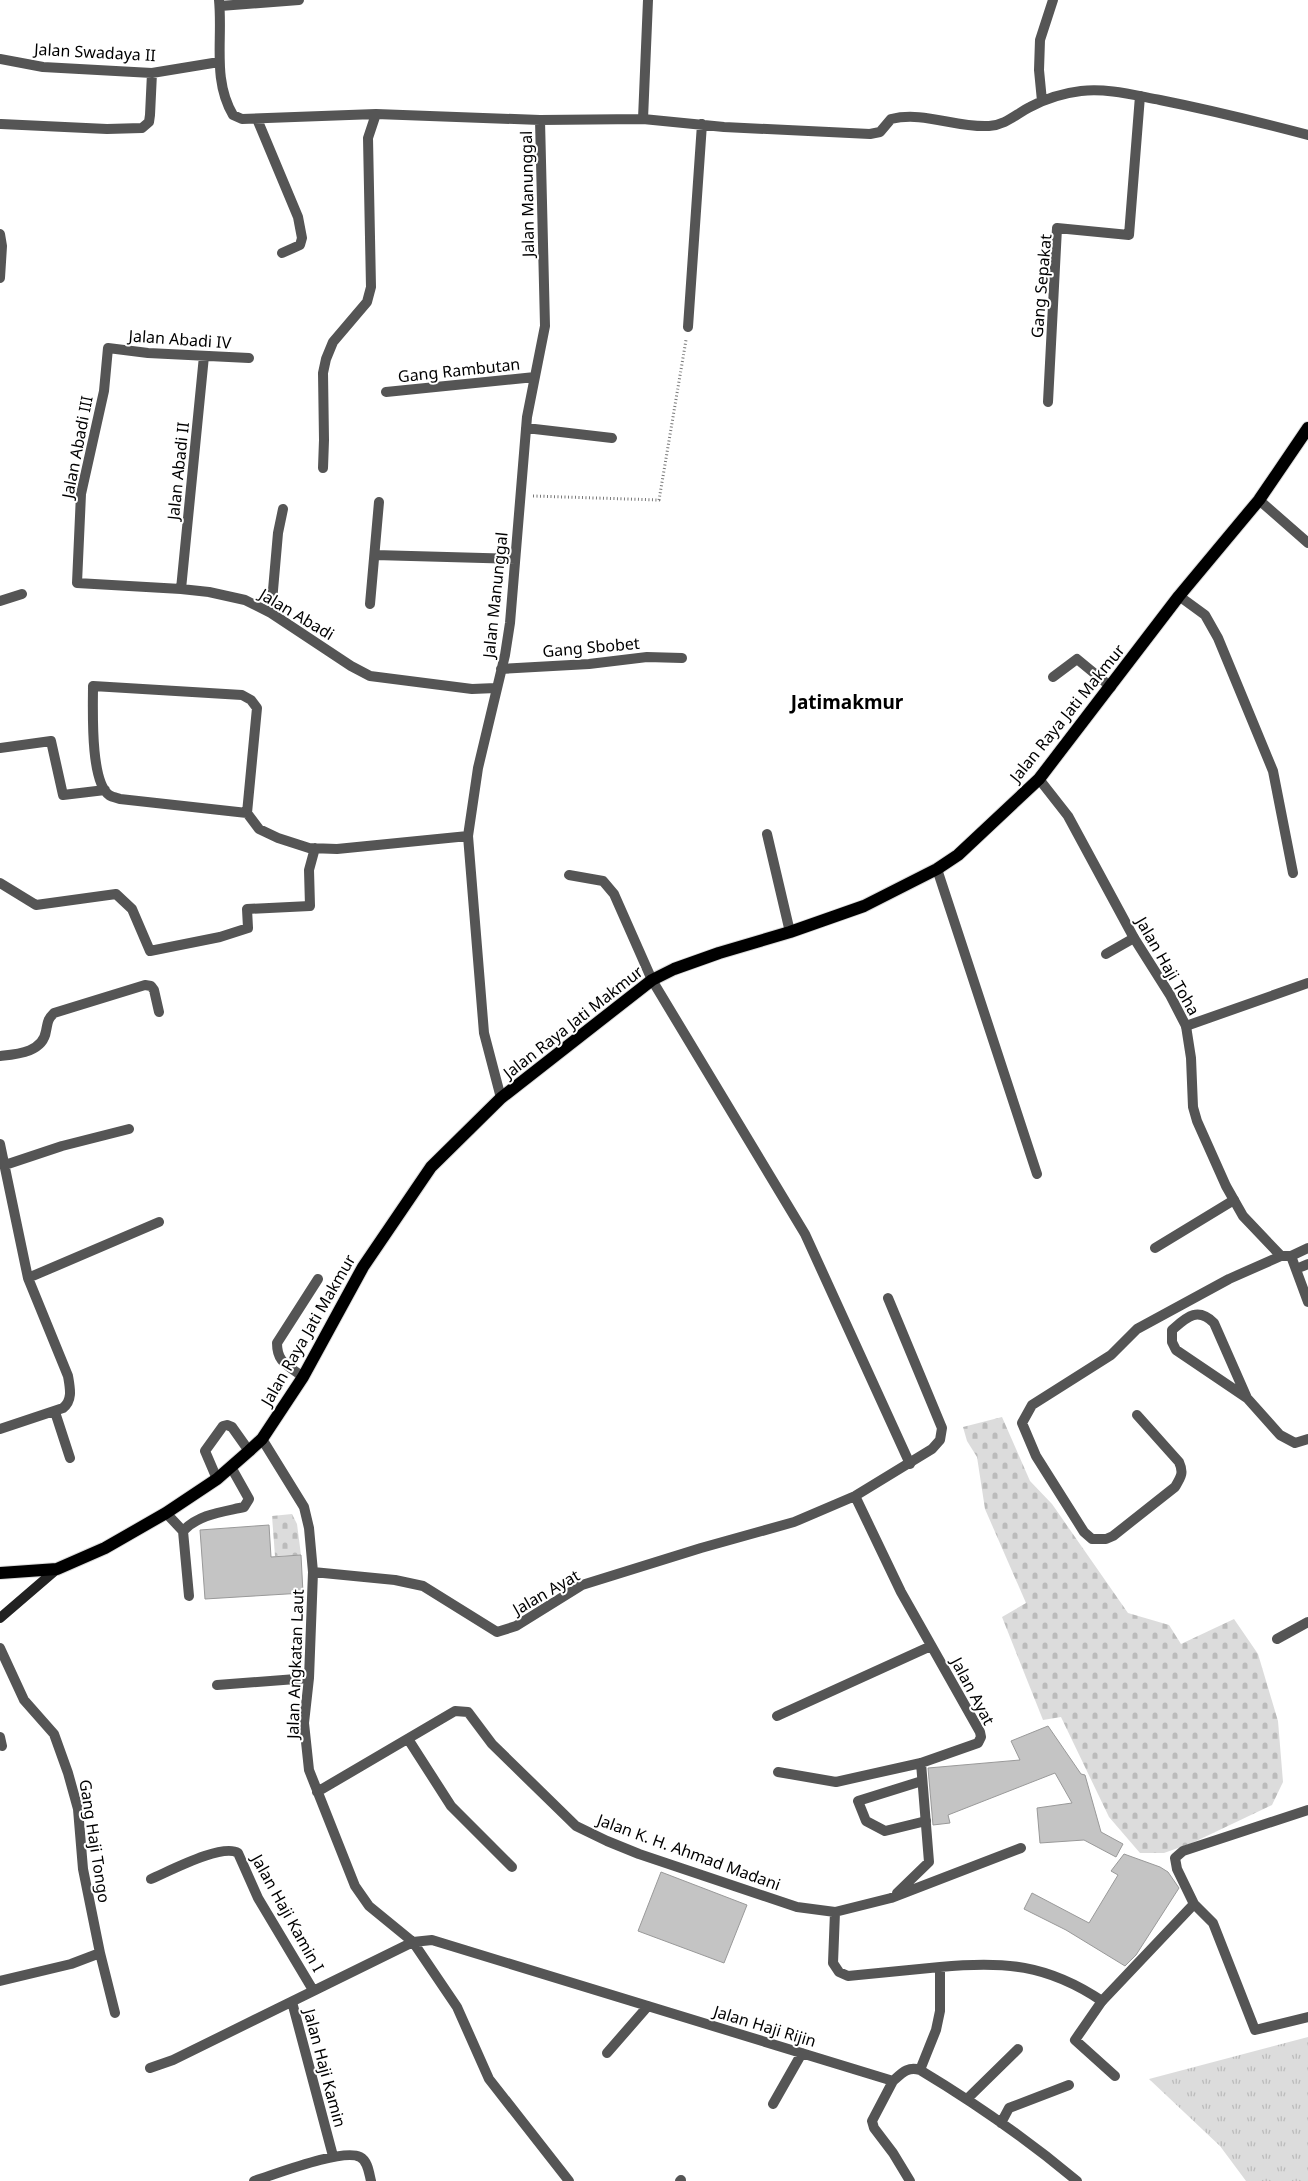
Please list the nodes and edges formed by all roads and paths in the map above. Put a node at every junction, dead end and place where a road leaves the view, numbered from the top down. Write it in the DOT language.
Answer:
graph roads {
  1 [pos="300,0"];
  2 [pos="648,0"];
  3 [pos="1053,0"];
  4 [pos="219,3"];
  5 [pos="0,59"];
  6 [pos="219,62"];
  7 [pos="152,73"];
  8 [pos="1140,96"];
  9 [pos="1042,101"];
  10 [pos="376,114"];
  11 [pos="257,119"];
  12 [pos="643,119"];
  13 [pos="540,120"];
  14 [pos="1,124"];
  15 [pos="702,124"];
  16 [pos="1308,135"];
  17 [pos="0,234"];
  18 [pos="282,253"];
  19 [pos="0,278"];
  20 [pos="688,327"];
  21 [pos="108,348"];
  22 [pos="204,356"];
  23 [pos="249,358"];
  24 [pos="536,377"];
  25 [pos="386,392"];
  26 [pos="1048,402"];
  27 [pos="526,428"];
  28 [pos="1308,428"];
  29 [pos="612,438"];
  30 [pos="322,468"];
  31 [pos="520,496"];
  32 [pos="1259,500"];
  33 [pos="379,502"];
  34 [pos="283,509"];
  35 [pos="1308,543"];
  36 [pos="375,555"];
  37 [pos="515,559"];
  38 [pos="77,583"];
  39 [pos="181,589"];
  40 [pos="22,594"];
  41 [pos="1179,596"];
  42 [pos="0,600"];
  43 [pos="370,604"];
  44 [pos="271,613"];
  45 [pos="682,658"];
  46 [pos="501,669"];
  47 [pos="1053,677"];
  48 [pos="1111,687"];
  49 [pos="496,688"];
  50 [pos="0,748"];
  51 [pos="1039,779"];
  52 [pos="105,790"];
  53 [pos="247,813"];
  54 [pos="767,834"];
  55 [pos="468,836"];
  56 [pos="315,848"];
  57 [pos="936,870"];
  58 [pos="1293,873"];
  59 [pos="569,875"];
  60 [pos="0,883"];
  61 [pos="790,932"];
  62 [pos="1134,938"];
  63 [pos="1106,954"];
  64 [pos="652,980"];
  65 [pos="1308,983"];
  66 [pos="159,1012"];
  67 [pos="1186,1026"];
  68 [pos="0,1056"];
  69 [pos="501,1098"];
  70 [pos="129,1129"];
  71 [pos="0,1144"];
  72 [pos="5,1165"];
  73 [pos="1037,1174"];
  74 [pos="1234,1200"];
  75 [pos="159,1222"];
  76 [pos="1155,1248"];
  77 [pos="1308,1248"];
  78 [pos="1286,1256"];
  79 [pos="1308,1264"];
  80 [pos="1296,1269"];
  81 [pos="28,1278"];
  82 [pos="318,1279"];
  83 [pos="888,1298"];
  84 [pos="1308,1302"];
  85 [pos="303,1377"];
  86 [pos="1247,1398"];
  87 [pos="55,1412"];
  88 [pos="1137,1415"];
  89 [pos="0,1429"];
  90 [pos="262,1438"];
  91 [pos="1307,1442"];
  92 [pos="249,1451"];
  93 [pos="70,1458"];
  94 [pos="910,1464"];
  95 [pos="231,1467"];
  96 [pos="216,1479"];
  97 [pos="855,1496"];
  98 [pos="166,1513"];
  99 [pos="183,1531"];
  100 [pos="57,1569"];
  101 [pos="313,1572"];
  102 [pos="0,1573"];
  103 [pos="189,1596"];
  104 [pos="0,1618"];
  105 [pos="1308,1622"];
  106 [pos="1277,1639"];
  107 [pos="931,1646"];
  108 [pos="0,1648"];
  109 [pos="309,1678"];
  110 [pos="217,1685"];
  111 [pos="777,1716"];
  112 [pos="408,1739"];
  113 [pos="921,1763"];
  114 [pos="778,1772"];
  115 [pos="922,1781"];
  116 [pos="317,1792"];
  117 [pos="1308,1810"];
  118 [pos="926,1821"];
  119 [pos="1021,1848"];
  120 [pos="512,1867"];
  121 [pos="151,1879"];
  122 [pos="890,1898"];
  123 [pos="1194,1904"];
  124 [pos="835,1912"];
  125 [pos="413,1942"];
  126 [pos="100,1953"];
  127 [pos="940,1967"];
  128 [pos="0,1981"];
  129 [pos="313,1990"];
  130 [pos="1102,2001"];
  131 [pos="292,2002"];
  132 [pos="648,2006"];
  133 [pos="115,2012"];
  134 [pos="1308,2016"];
  135 [pos="1018,2049"];
  136 [pos="607,2053"];
  137 [pos="802,2053"];
  138 [pos="150,2068"];
  139 [pos="920,2070"];
  140 [pos="1115,2076"];
  141 [pos="893,2081"];
  142 [pos="1070,2085"];
  143 [pos="968,2099"];
  144 [pos="773,2104"];
  145 [pos="1001,2123"];
  146 [pos="333,2156"];
  147 [pos="254,2181"];
  148 [pos="371,2181"];
  149 [pos="569,2181"];
  150 [pos="910,2181"];
  151 [pos="1077,2181"];
  1 -- 4 [label="street"];
  2 -- 12 [label="street"];
  3 -- 9 [label="street"];
  4 -- 6 [label="street"];
  5 -- 7 [label="street, Jalan Swadaya II"];
  6 -- 7 [label="street, Jalan Swadaya II"];
  6 -- 11 [label="street"];
  7 -- 14 [label="street"];
  8 -- 9 [label="street"];
  8 -- 16 [label="street"];
  8 -- 26 [label="street, Gang Sepakat"];
  9 -- 15 [label="street"];
  10 -- 11 [label="street"];
  10 -- 13 [label="street"];
  10 -- 30 [label="street"];
  11 -- 18 [label="street"];
  12 -- 13 [label="street"];
  12 -- 15 [label="street"];
  13 -- 24 [label="street, Jalan Manunggal"];
  15 -- 20 [label="street"];
  17 -- 19 [label="street"];
  20 -- 31 [label="path"];
  21 -- 22 [label="street, Jalan Abadi IV"];
  21 -- 38 [label="street, Jalan Abadi III"];
  22 -- 23 [label="street, Jalan Abadi IV"];
  22 -- 39 [label="street, Jalan Abadi II"];
  24 -- 25 [label="street, Gang Rambutan"];
  24 -- 27 [label="street, Jalan Manunggal"];
  27 -- 29 [label="street"];
  27 -- 31 [label="street, Jalan Manunggal"];
  28 -- 32 [label="main road, Jalan Raya Jati Makmur"];
  31 -- 37 [label="street, Jalan Manunggal"];
  32 -- 35 [label="street"];
  32 -- 41 [label="main road, Jalan Raya Jati Makmur"];
  33 -- 36 [label="street"];
  34 -- 44 [label="street"];
  36 -- 37 [label="street"];
  36 -- 43 [label="street"];
  37 -- 46 [label="street, Jalan Manunggal"];
  38 -- 39 [label="street, Jalan Abadi"];
  39 -- 44 [label="street, Jalan Abadi"];
  40 -- 42 [label="street"];
  41 -- 48 [label="main road, Jalan Raya Jati Makmur"];
  41 -- 58 [label="street"];
  44 -- 49 [label="street, Jalan Abadi"];
  45 -- 46 [label="street, Gang Sbobet"];
  46 -- 49 [label="street, Jalan Manunggal"];
  47 -- 48 [label="street"];
  48 -- 51 [label="main road, Jalan Raya Jati Makmur"];
  49 -- 55 [label="street, Jalan Manunggal"];
  50 -- 52 [label="street"];
  51 -- 57 [label="main road, Jalan Raya Jati Makmur"];
  51 -- 62 [label="street, Jalan Haji Toha"];
  52 -- 53 [label="street"];
  52 -- 53 [label="street"];
  53 -- 56 [label="street"];
  54 -- 61 [label="street"];
  55 -- 56 [label="street"];
  55 -- 69 [label="street, Jalan Manunggal"];
  56 -- 60 [label="street"];
  57 -- 61 [label="main road, Jalan Raya Jati Makmur"];
  57 -- 73 [label="street"];
  59 -- 64 [label="street"];
  61 -- 64 [label="main road, Jalan Raya Jati Makmur"];
  62 -- 63 [label="street"];
  62 -- 67 [label="street, Jalan Haji Toha"];
  64 -- 69 [label="main road, Jalan Raya Jati Makmur"];
  64 -- 94 [label="street"];
  65 -- 67 [label="street"];
  66 -- 68 [label="street"];
  67 -- 74 [label="street, Jalan Haji Toha"];
  69 -- 85 [label="main road, Jalan Raya Jati Makmur"];
  70 -- 72 [label="street"];
  71 -- 72 [label="street"];
  72 -- 81 [label="street"];
  74 -- 76 [label="street"];
  74 -- 78 [label="street, Jalan Haji Toha"];
  75 -- 81 [label="street"];
  77 -- 78 [label="street"];
  78 -- 80 [label="street"];
  78 -- 88 [label="street"];
  79 -- 80 [label="street"];
  80 -- 84 [label="street"];
  81 -- 87 [label="street"];
  82 -- 85 [label="street"];
  83 -- 94 [label="street, Jalan Ayat"];
  85 -- 90 [label="main road, Jalan Raya Jati Makmur"];
  86 -- 86 [label="street"];
  86 -- 91 [label="street"];
  87 -- 89 [label="street"];
  87 -- 93 [label="street"];
  90 -- 92 [label="main road, Jalan Raya Jati Makmur"];
  90 -- 101 [label="street, Jalan Angkatan Laut"];
  92 -- 95 [label="main road, Jalan Raya Jati Makmur"];
  92 -- 96 [label="street"];
  94 -- 97 [label="street, Jalan Ayat"];
  95 -- 96 [label="main road, Jalan Raya Jati Makmur"];
  95 -- 99 [label="street"];
  96 -- 98 [label="main road, Jalan Raya Jati Makmur"];
  97 -- 101 [label="street, Jalan Ayat"];
  97 -- 107 [label="street, Jalan Ayat"];
  98 -- 99 [label="street"];
  98 -- 100 [label="main road, Jalan Raya Jati Makmur"];
  99 -- 103 [label="street"];
  100 -- 102 [label="main road, Jalan Raya Jati Makmur"];
  100 -- 104 [label="main road"];
  101 -- 109 [label="street, Jalan Angkatan Laut"];
  105 -- 106 [label="street"];
  107 -- 111 [label="street"];
  107 -- 113 [label="street, Jalan Ayat"];
  108 -- 126 [label="street, Gang Haji Tongo"];
  109 -- 110 [label="street"];
  109 -- 116 [label="street, Jalan Angkatan Laut"];
  112 -- 116 [label="street, Jalan K. H. Ahmad Madani"];
  112 -- 120 [label="street"];
  112 -- 124 [label="street, Jalan K. H. Ahmad Madani"];
  113 -- 114 [label="street, Jalan Ayat"];
  113 -- 115 [label="street"];
  115 -- 118 [label="street"];
  115 -- 118 [label="street"];
  116 -- 125 [label="street, Jalan Angkatan Laut"];
  117 -- 123 [label="street"];
  118 -- 122 [label="street"];
  119 -- 122 [label="street, Jalan K. H. Ahmad Madani"];
  121 -- 129 [label="street, Jalan Haji Kamin I"];
  122 -- 124 [label="street, Jalan K. H. Ahmad Madani"];
  123 -- 130 [label="street"];
  123 -- 134 [label="street"];
  124 -- 127 [label="street"];
  125 -- 129 [label="street, Jalan Haji Kamin"];
  125 -- 132 [label="street, Jalan Haji Rijin"];
  125 -- 149 [label="street, Jalan Angkatan Laut"];
  126 -- 128 [label="street"];
  126 -- 133 [label="street, Gang Haji Tongo"];
  127 -- 130 [label="street"];
  127 -- 139 [label="street"];
  129 -- 131 [label="street, Jalan Haji Kamin"];
  130 -- 140 [label="street"];
  131 -- 138 [label="street"];
  131 -- 146 [label="street, Jalan Haji Kamin"];
  132 -- 136 [label="street"];
  132 -- 137 [label="street, Jalan Haji Rijin"];
  135 -- 143 [label="street"];
  137 -- 141 [label="street, Jalan Haji Rijin"];
  137 -- 144 [label="street"];
  139 -- 141 [label="street"];
  139 -- 143 [label="street"];
  141 -- 150 [label="street"];
  142 -- 145 [label="street"];
  143 -- 145 [label="street"];
  145 -- 151 [label="street"];
  146 -- 147 [label="street"];
  146 -- 148 [label="street"];
}
